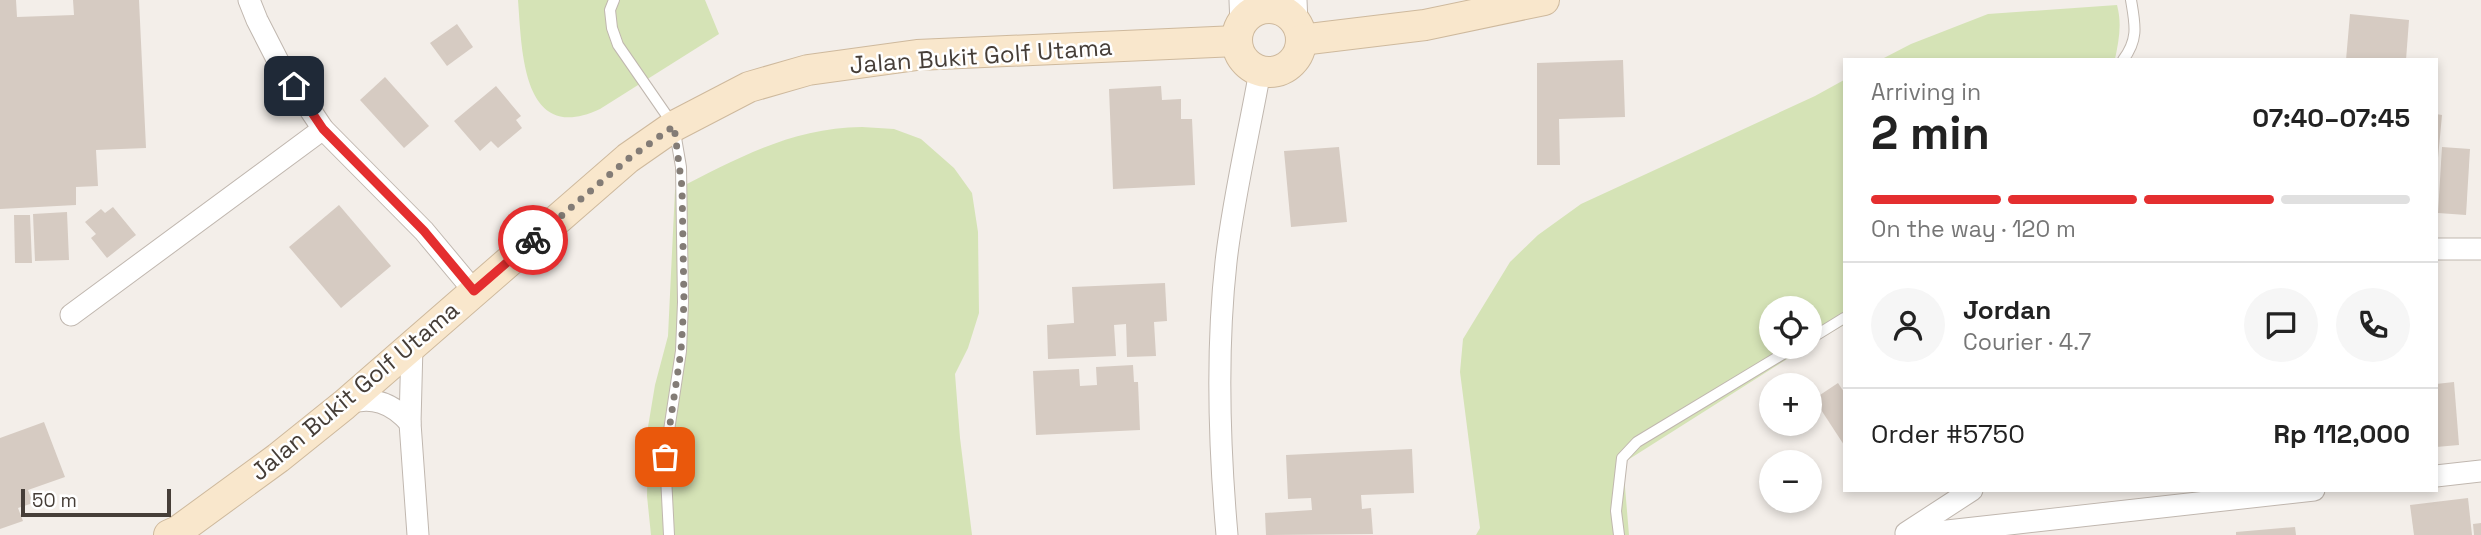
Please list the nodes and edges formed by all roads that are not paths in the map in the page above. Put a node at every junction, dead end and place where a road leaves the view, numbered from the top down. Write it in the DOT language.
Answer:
graph roads {
  1 [pos="250,0"];
  2 [pos="614,0"];
  3 [pos="1544,0"];
  4 [pos="2131,0"];
  5 [pos="1298,21"];
  6 [pos="1239,22"];
  7 [pos="2124,58"];
  8 [pos="1260,71"];
  9 [pos="674,126"];
  10 [pos="323,129"];
  11 [pos="2438,249"];
  12 [pos="2481,249"];
  13 [pos="474,291"];
  14 [pos="71,315"];
  15 [pos="1843,319"];
  16 [pos="1822,332"];
  17 [pos="412,345"];
  18 [pos="1774,359"];
  19 [pos="344,405"];
  20 [pos="410,423"];
  21 [pos="2481,471"];
  22 [pos="2438,476"];
  23 [pos="1969,492"];
  24 [pos="2296,492"];
  25 [pos="169,535"];
  26 [pos="418,535"];
  27 [pos="669,535"];
  28 [pos="1227,535"];
  29 [pos="1619,535"];
  30 [pos="1903,535"];
  31 [pos="1911,535"];
  1 -- 10 [label="street"];
  2 -- 9 [label="lane"];
  3 -- 5 [label="street"];
  4 -- 7 [label="lane"];
  5 -- 6 [label="street"];
  5 -- 8 [label="street"];
  6 -- 8 [label="street"];
  6 -- 9 [label="street, Jalan Bukit Golf Utama"];
  8 -- 28 [label="street"];
  9 -- 13 [label="street, Jalan Bukit Golf Utama"];
  9 -- 27 [label="lane"];
  10 -- 13 [label="street"];
  10 -- 14 [label="street"];
  11 -- 12 [label="street"];
  13 -- 17 [label="street, Jalan Bukit Golf Utama"];
  15 -- 16 [label="lane"];
  17 -- 19 [label="street, Jalan Bukit Golf Utama"];
  17 -- 20 [label="street"];
  18 -- 29 [label="lane"];
  19 -- 20 [label="street"];
  19 -- 25 [label="street, Jalan Bukit Golf Utama"];
  20 -- 26 [label="street"];
  21 -- 22 [label="street"];
  23 -- 30 [label="street"];
  24 -- 31 [label="street"];
}
